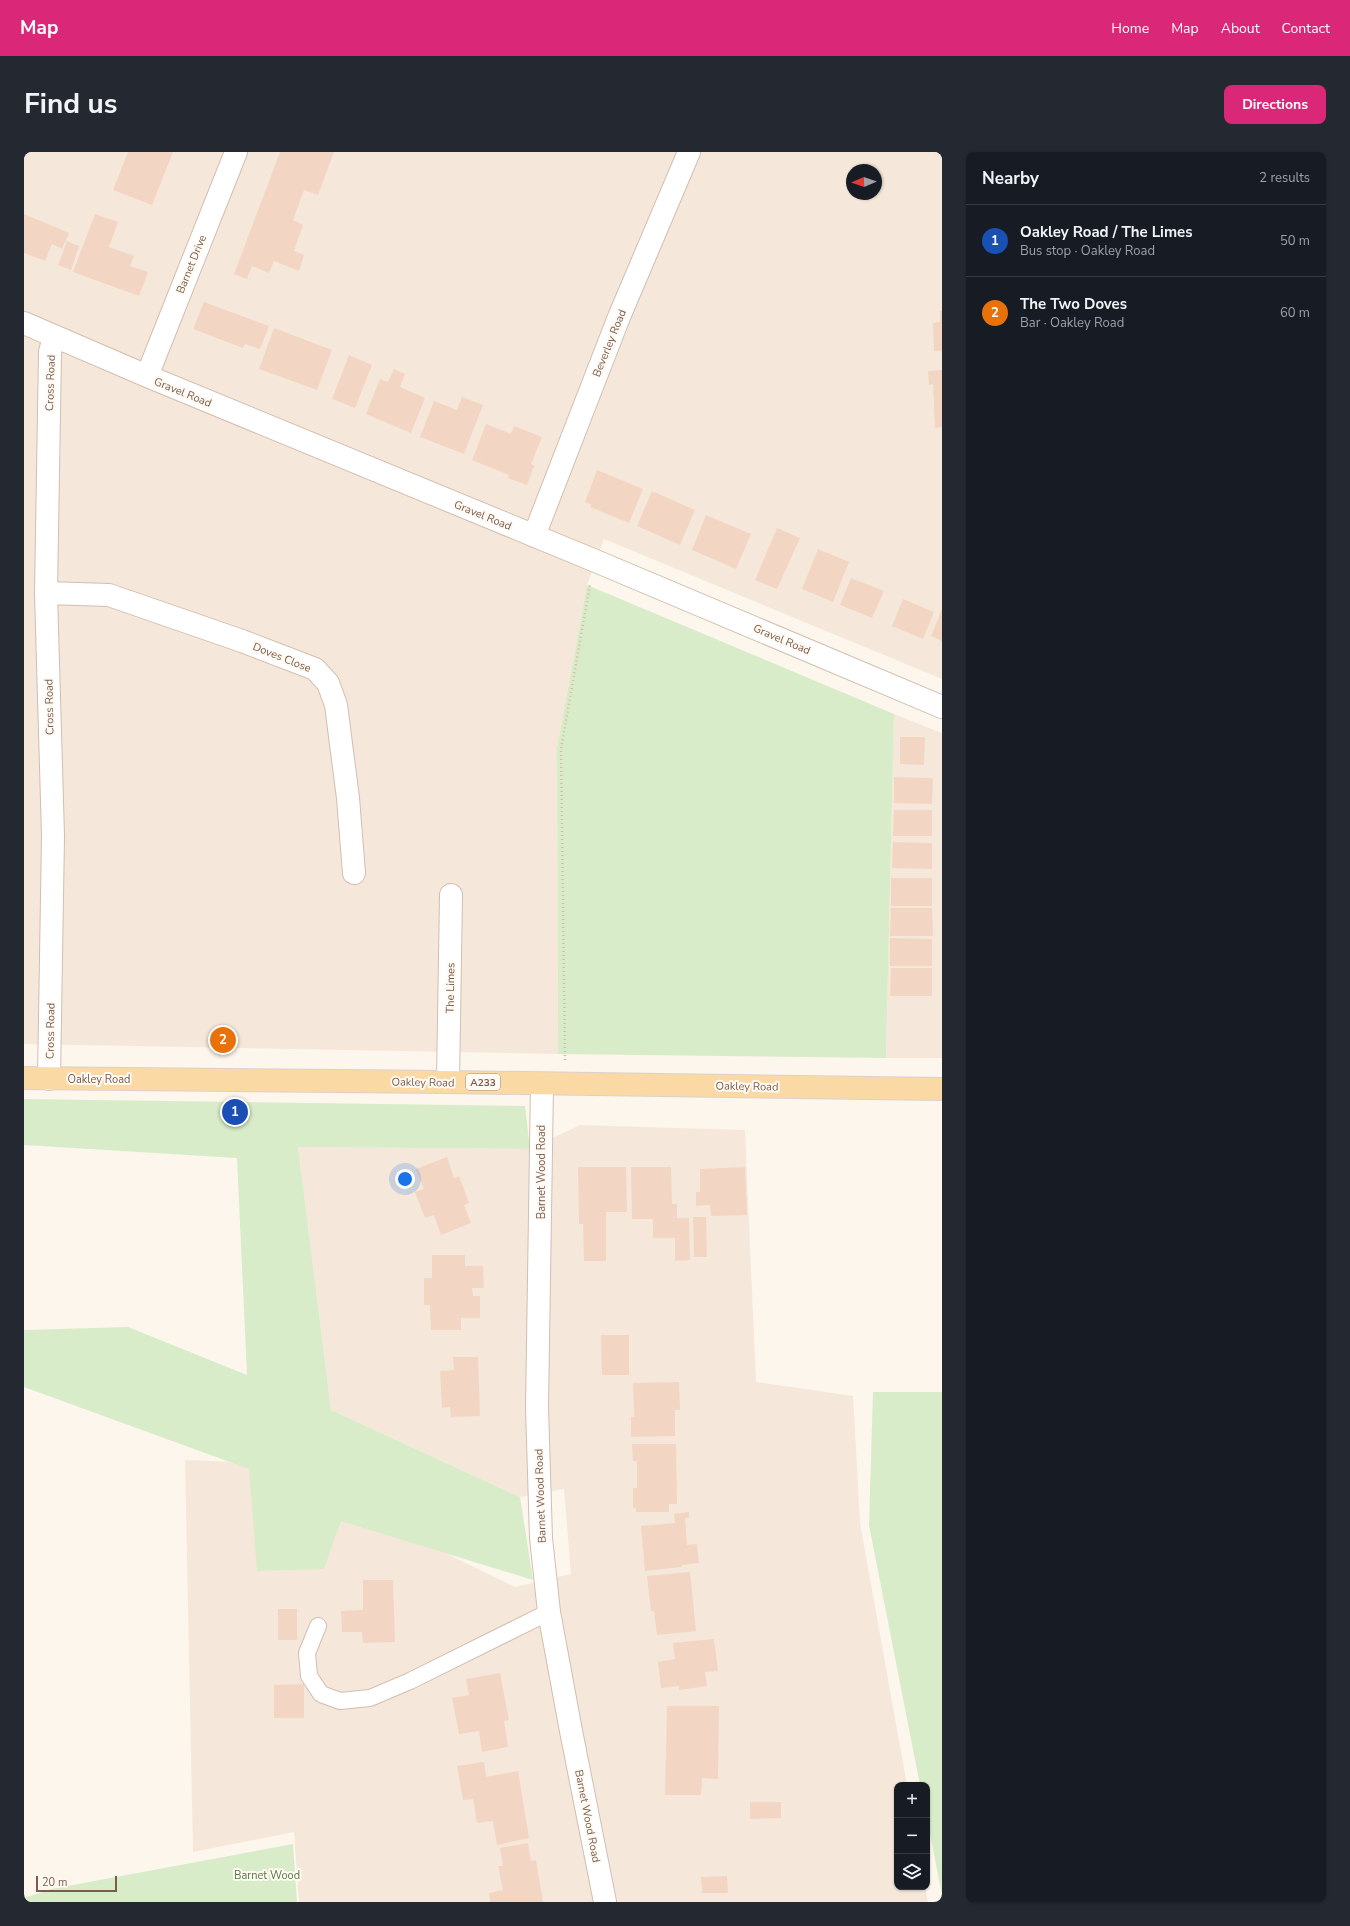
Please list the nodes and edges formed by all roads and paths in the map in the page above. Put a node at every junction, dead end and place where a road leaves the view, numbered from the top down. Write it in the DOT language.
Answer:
graph roads {
  1 [pos="236,152"];
  2 [pos="689,152"];
  3 [pos="24,323"];
  4 [pos="54,336"];
  5 [pos="147,376"];
  6 [pos="534,536"];
  7 [pos="598,562"];
  8 [pos="46,593"];
  9 [pos="942,707"];
  10 [pos="354,873"];
  11 [pos="451,895"];
  12 [pos="24,1078"];
  13 [pos="50,1079"];
  14 [pos="448,1082"];
  15 [pos="542,1084"];
  16 [pos="566,1084"];
  17 [pos="942,1089"];
  18 [pos="549,1612"];
  19 [pos="318,1626"];
  20 [pos="605,1902"];
  1 -- 5 [label="street, Barnet Drive"];
  2 -- 6 [label="street, Beverley Road"];
  3 -- 4 [label="street, Gravel Road"];
  4 -- 5 [label="street, Gravel Road"];
  4 -- 8 [label="street, Cross Road"];
  5 -- 6 [label="street, Gravel Road"];
  6 -- 7 [label="street, Gravel Road"];
  7 -- 9 [label="street, Gravel Road"];
  7 -- 16 [label="path"];
  8 -- 10 [label="street, Doves Close"];
  8 -- 13 [label="street, Cross Road"];
  11 -- 14 [label="street, The Limes"];
  12 -- 13 [label="main road, Oakley Road / A233"];
  13 -- 14 [label="main road, Oakley Road / A233"];
  14 -- 15 [label="main road, Oakley Road / A233"];
  15 -- 16 [label="main road, Oakley Road / A233"];
  15 -- 18 [label="street, Barnet Wood Road"];
  16 -- 17 [label="main road, Oakley Road / A233"];
  18 -- 19 [label="lane"];
  18 -- 20 [label="street, Barnet Wood Road"];
}
